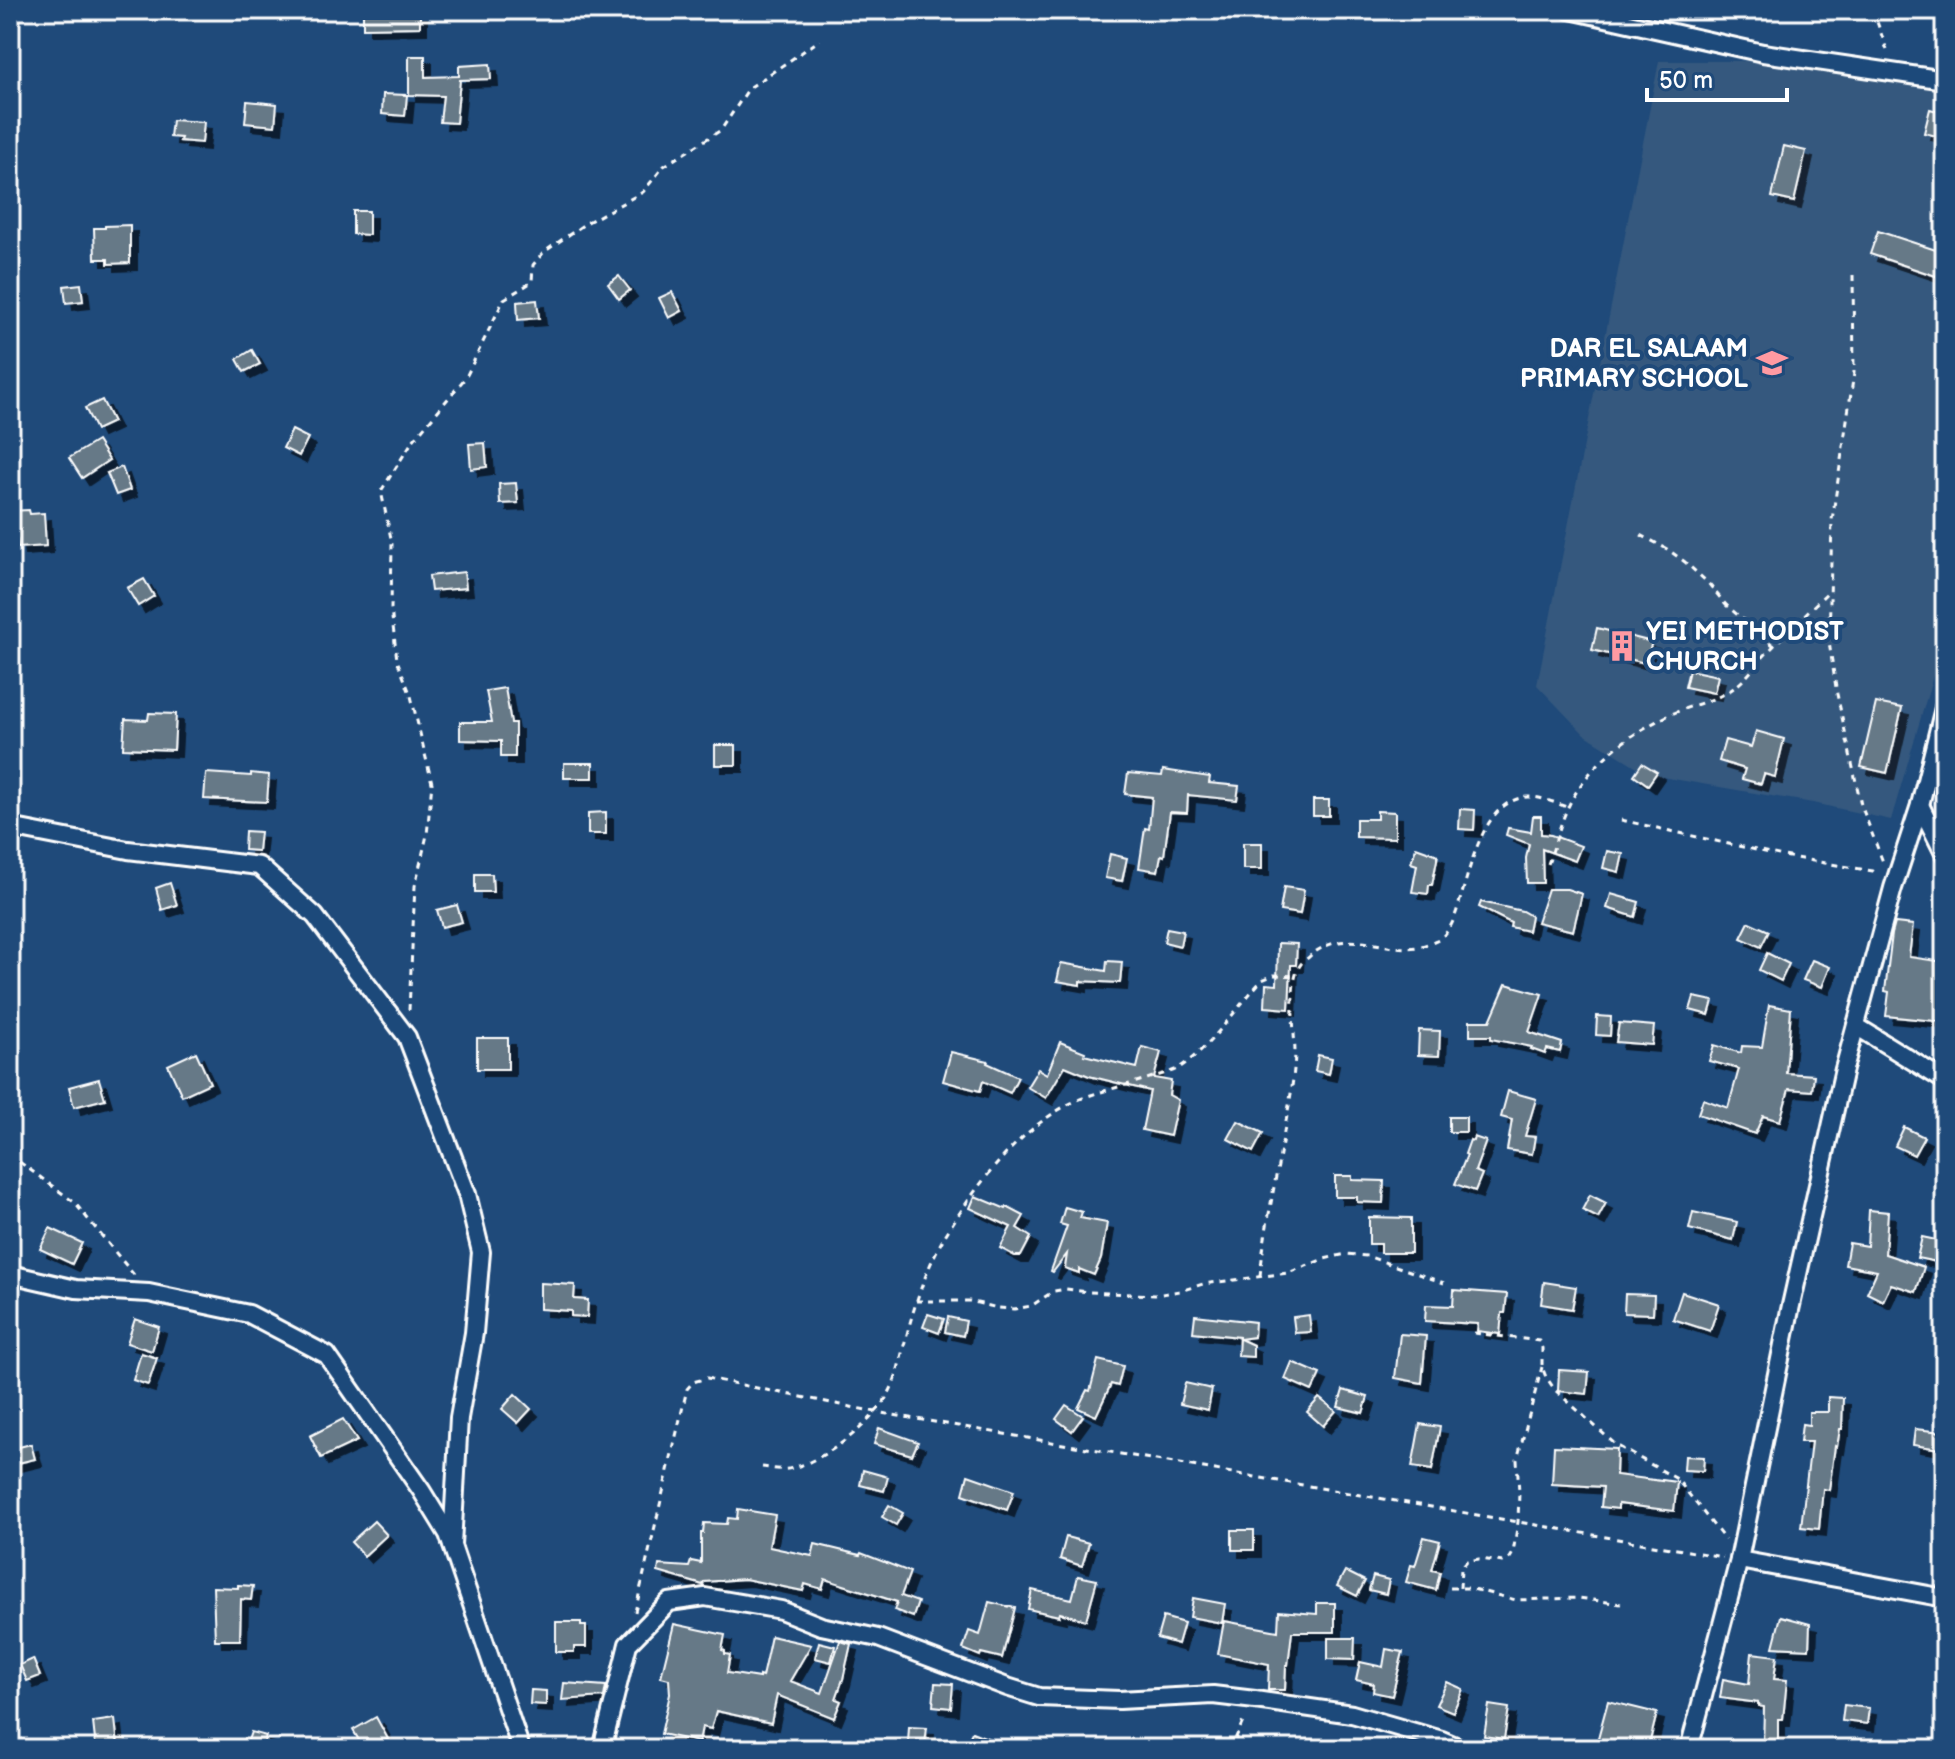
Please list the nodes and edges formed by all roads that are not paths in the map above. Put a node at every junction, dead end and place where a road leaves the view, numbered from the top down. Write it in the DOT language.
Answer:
graph roads {
  1 [pos="1570,10"];
  2 [pos="1945,80"];
  3 [pos="1945,704"];
  4 [pos="1920,805"];
  5 [pos="10,827"];
  6 [pos="1945,855"];
  7 [pos="1856,1026"];
  8 [pos="1945,1081"];
  9 [pos="10,1274"];
  10 [pos="452,1545"];
  11 [pos="1739,1560"];
  12 [pos="1945,1598"];
  13 [pos="521,1749"];
  14 [pos="602,1749"];
  15 [pos="1463,1749"];
  16 [pos="1689,1749"];
  1 -- 2 [label="street"];
  3 -- 4 [label="street"];
  4 -- 6 [label="street"];
  4 -- 7 [label="street"];
  5 -- 10 [label="street"];
  7 -- 8 [label="street"];
  7 -- 11 [label="street"];
  9 -- 10 [label="street"];
  10 -- 13 [label="street"];
  11 -- 12 [label="street"];
  11 -- 16 [label="street"];
  14 -- 15 [label="street"];
}
